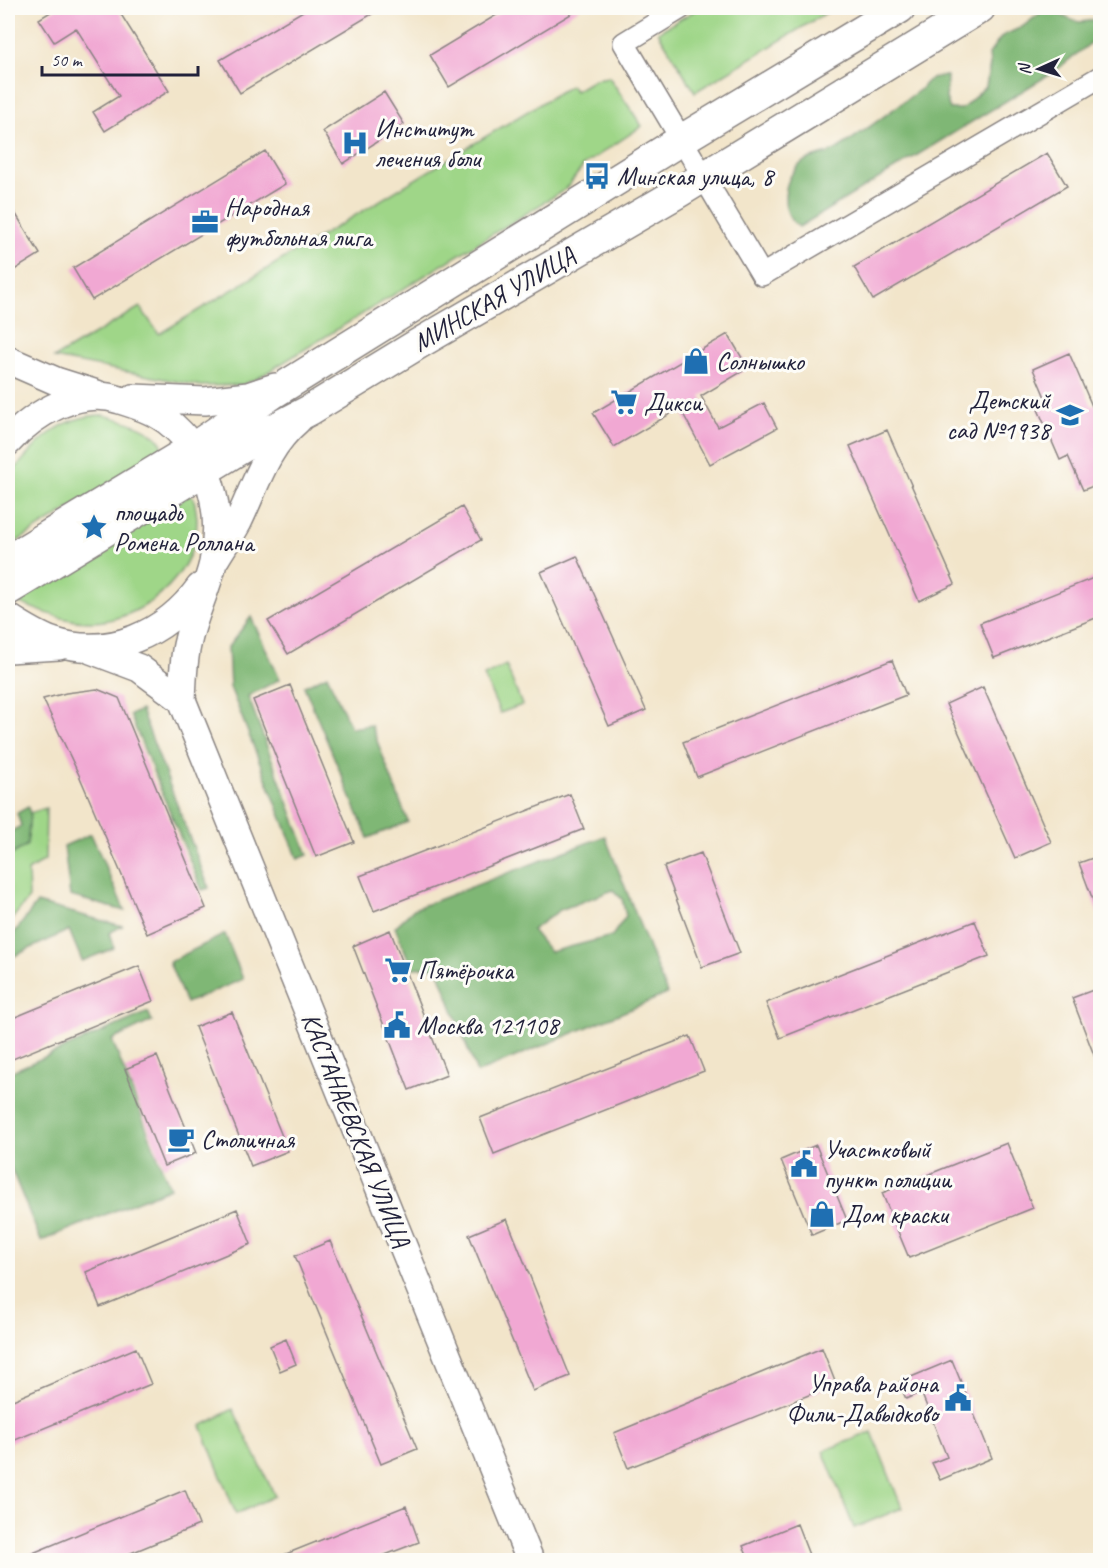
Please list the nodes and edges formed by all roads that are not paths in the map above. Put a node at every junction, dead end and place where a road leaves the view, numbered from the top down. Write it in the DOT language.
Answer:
graph roads {
  1 [pos="681,8"];
  2 [pos="900,8"];
  3 [pos="980,8"];
  4 [pos="1101,77"];
  5 [pos="681,140"];
  6 [pos="703,177"];
  7 [pos="8,360"];
  8 [pos="293,381"];
  9 [pos="108,397"];
  10 [pos="310,410"];
  11 [pos="8,442"];
  12 [pos="199,459"];
  13 [pos="8,560"];
  14 [pos="210,570"];
  15 [pos="8,590"];
  16 [pos="8,616"];
  17 [pos="77,646"];
  18 [pos="8,649"];
  19 [pos="182,700"];
  20 [pos="530,1560"];
  1 -- 5 [label="street"];
  2 -- 5 [label="main road, МИНСКАЯ УЛИЦА"];
  3 -- 6 [label="main road, МИНСКАЯ УЛИЦА"];
  4 -- 6 [label="street"];
  5 -- 6 [label="street"];
  5 -- 8 [label="main road, МИНСКАЯ УЛИЦА"];
  6 -- 10 [label="main road, МИНСКАЯ УЛИЦА"];
  7 -- 9 [label="street, КАСТАНАЕВСКАЯ УЛИЦА"];
  8 -- 9 [label="street"];
  8 -- 12 [label="main road, МИНСКАЯ УЛИЦА"];
  9 -- 11 [label="street, КАСТАНАЕВСКАЯ УЛИЦА"];
  9 -- 12 [label="street, КАСТАНАЕВСКАЯ УЛИЦА"];
  10 -- 12 [label="main road, МИНСКАЯ УЛИЦА"];
  10 -- 14 [label="street"];
  12 -- 13 [label="main road, МИНСКАЯ УЛИЦА"];
  12 -- 14 [label="street, КАСТАНАЕВСКАЯ УЛИЦА"];
  12 -- 15 [label="main road, МИНСКАЯ УЛИЦА"];
  14 -- 17 [label="street"];
  14 -- 19 [label="street, КАСТАНАЕВСКАЯ УЛИЦА"];
  16 -- 17 [label="street"];
  17 -- 18 [label="street"];
  17 -- 19 [label="street"];
  19 -- 20 [label="street, КАСТАНАЕВСКАЯ УЛИЦА"];
}
